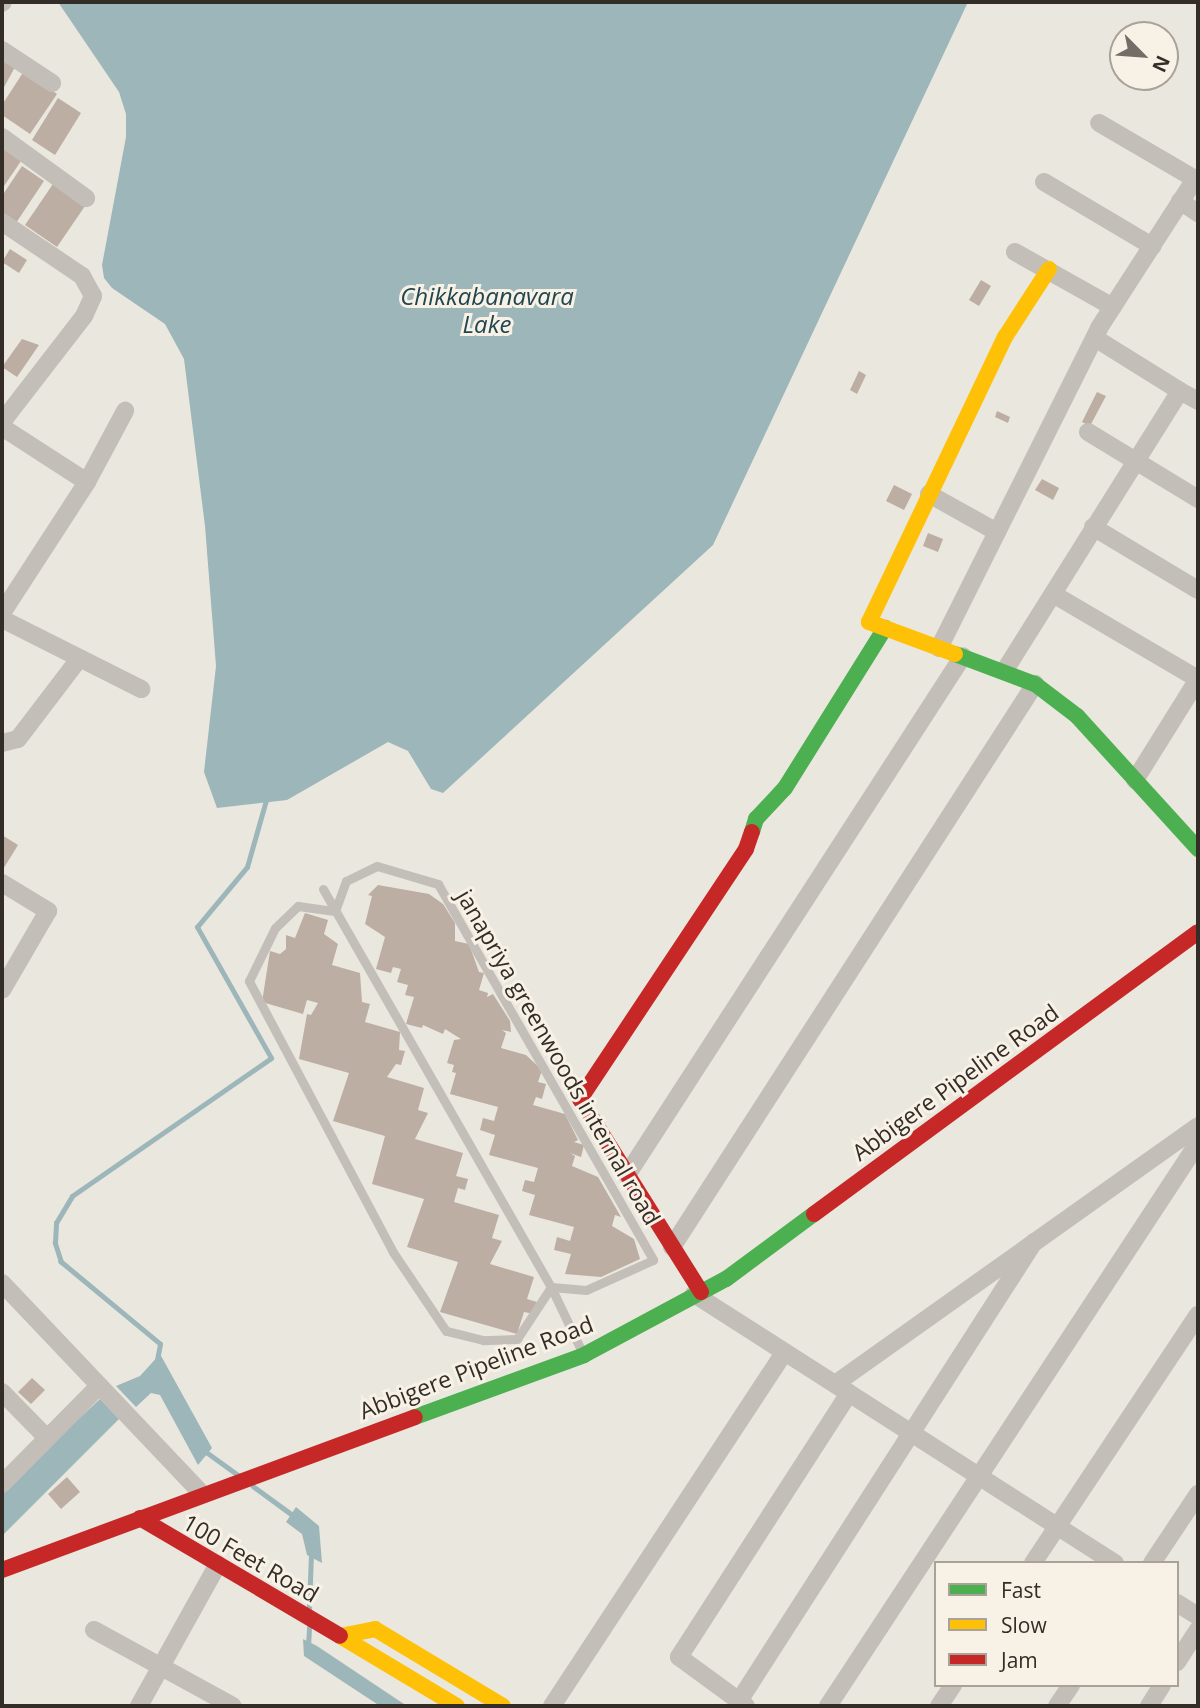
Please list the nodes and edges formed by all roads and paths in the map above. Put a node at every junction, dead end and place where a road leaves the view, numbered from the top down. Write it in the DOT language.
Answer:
graph roads {
  1 [pos="2,50"];
  2 [pos="52,83"];
  3 [pos="1099,123"];
  4 [pos="2,137"];
  5 [pos="1044,182"];
  6 [pos="86,198"];
  7 [pos="1180,201"];
  8 [pos="1198,213"];
  9 [pos="2,222"];
  10 [pos="1152,246"];
  11 [pos="1015,252"];
  12 [pos="1049,269"];
  13 [pos="1113,307"];
  14 [pos="1095,338"];
  15 [pos="1180,391"];
  16 [pos="1198,401"];
  17 [pos="125,411"];
  18 [pos="2,422"];
  19 [pos="2,428"];
  20 [pos="1088,432"];
  21 [pos="1138,461"];
  22 [pos="87,482"];
  23 [pos="929,494"];
  24 [pos="1198,499"];
  25 [pos="1093,527"];
  26 [pos="997,532"];
  27 [pos="1198,590"];
  28 [pos="1053,594"];
  29 [pos="2,613"];
  30 [pos="2,619"];
  31 [pos="885,628"];
  32 [pos="939,648"];
  33 [pos="963,656"];
  34 [pos="79,659"];
  35 [pos="1005,670"];
  36 [pos="1198,679"];
  37 [pos="1035,684"];
  38 [pos="141,689"];
  39 [pos="2,743"];
  40 [pos="1135,780"];
  41 [pos="1196,838"];
  42 [pos="2,883"];
  43 [pos="323,889"];
  44 [pos="335,911"];
  45 [pos="1198,932"];
  46 [pos="4,984"];
  47 [pos="1198,1126"];
  48 [pos="1198,1143"];
  49 [pos="627,1175"];
  50 [pos="1034,1242"];
  51 [pos="672,1247"];
  52 [pos="2,1283"];
  53 [pos="551,1287"];
  54 [pos="697,1293"];
  55 [pos="1198,1315"];
  56 [pos="584,1355"];
  57 [pos="783,1355"];
  58 [pos="99,1386"];
  59 [pos="842,1389"];
  60 [pos="2,1392"];
  61 [pos="913,1434"];
  62 [pos="47,1438"];
  63 [pos="979,1476"];
  64 [pos="2,1484"];
  65 [pos="202,1494"];
  66 [pos="1198,1494"];
  67 [pos="139,1518"];
  68 [pos="1057,1526"];
  69 [pos="1034,1561"];
  70 [pos="1112,1561"];
  71 [pos="1153,1561"];
  72 [pos="218,1564"];
  73 [pos="2,1570"];
  74 [pos="1179,1604"];
  75 [pos="1198,1616"];
  76 [pos="94,1630"];
  77 [pos="1198,1630"];
  78 [pos="340,1636"];
  79 [pos="1179,1659"];
  80 [pos="161,1667"];
  81 [pos="952,1687"];
  82 [pos="1070,1687"];
  83 [pos="1161,1687"];
  84 [pos="742,1703"];
  85 [pos="139,1706"];
  86 [pos="233,1706"];
  87 [pos="457,1706"];
  88 [pos="503,1706"];
  89 [pos="552,1706"];
  90 [pos="828,1706"];
  91 [pos="939,1706"];
  92 [pos="1057,1706"];
  93 [pos="1149,1706"];
  1 -- 2 [label="street"];
  3 -- 7 [label="street"];
  4 -- 6 [label="street"];
  5 -- 10 [label="street"];
  7 -- 8 [label="street"];
  7 -- 10 [label="street"];
  9 -- 18 [label="street"];
  10 -- 13 [label="street"];
  11 -- 12 [label="street"];
  12 -- 13 [label="street"];
  12 -- 23 [label="street"];
  13 -- 14 [label="street"];
  14 -- 15 [label="street"];
  14 -- 26 [label="street"];
  15 -- 16 [label="street"];
  15 -- 21 [label="street"];
  17 -- 22 [label="street"];
  19 -- 22 [label="street"];
  20 -- 21 [label="street"];
  21 -- 24 [label="street"];
  21 -- 25 [label="street"];
  22 -- 29 [label="street"];
  23 -- 26 [label="street"];
  23 -- 31 [label="street"];
  25 -- 27 [label="street"];
  25 -- 28 [label="street"];
  26 -- 32 [label="street"];
  28 -- 35 [label="street"];
  28 -- 36 [label="street"];
  30 -- 34 [label="street"];
  31 -- 32 [label="street"];
  31 -- 49 [label="street"];
  32 -- 33 [label="street"];
  33 -- 35 [label="street"];
  33 -- 49 [label="street"];
  34 -- 38 [label="street"];
  34 -- 39 [label="street"];
  35 -- 37 [label="street"];
  36 -- 40 [label="street"];
  37 -- 40 [label="street"];
  37 -- 51 [label="street"];
  40 -- 41 [label="street"];
  42 -- 46 [label="street"];
  43 -- 44 [label="lane"];
  44 -- 53 [label="lane"];
  44 -- 53 [label="lane"];
  44 -- 53 [label="lane, janapriya greenwoods internal road"];
  45 -- 54 [label="street, Abbigere Pipeline Road"];
  47 -- 50 [label="street"];
  48 -- 63 [label="street"];
  49 -- 51 [label="street"];
  50 -- 59 [label="street"];
  50 -- 61 [label="street"];
  51 -- 54 [label="street"];
  52 -- 58 [label="street"];
  53 -- 56 [label="lane"];
  54 -- 56 [label="street, Abbigere Pipeline Road"];
  54 -- 59 [label="street"];
  55 -- 68 [label="street"];
  56 -- 65 [label="street, Abbigere Pipeline Road"];
  57 -- 89 [label="street"];
  58 -- 62 [label="street"];
  58 -- 65 [label="street"];
  59 -- 61 [label="street"];
  59 -- 84 [label="street"];
  60 -- 62 [label="street"];
  61 -- 63 [label="street"];
  61 -- 84 [label="street"];
  62 -- 64 [label="street"];
  63 -- 68 [label="street"];
  63 -- 90 [label="street"];
  65 -- 67 [label="street, Abbigere Pipeline Road"];
  66 -- 71 [label="street"];
  67 -- 72 [label="street, 100 Feet Road"];
  67 -- 73 [label="street, Abbigere Pipeline Road"];
  68 -- 69 [label="street"];
  68 -- 70 [label="street"];
  72 -- 78 [label="street, 100 Feet Road"];
  72 -- 80 [label="street"];
  74 -- 75 [label="street"];
  76 -- 80 [label="street"];
  77 -- 79 [label="street"];
  78 -- 87 [label="street, 100 Feet Road"];
  78 -- 88 [label="street"];
  80 -- 85 [label="street"];
  80 -- 86 [label="street"];
  81 -- 91 [label="street"];
  82 -- 92 [label="street"];
  83 -- 93 [label="street"];
}
